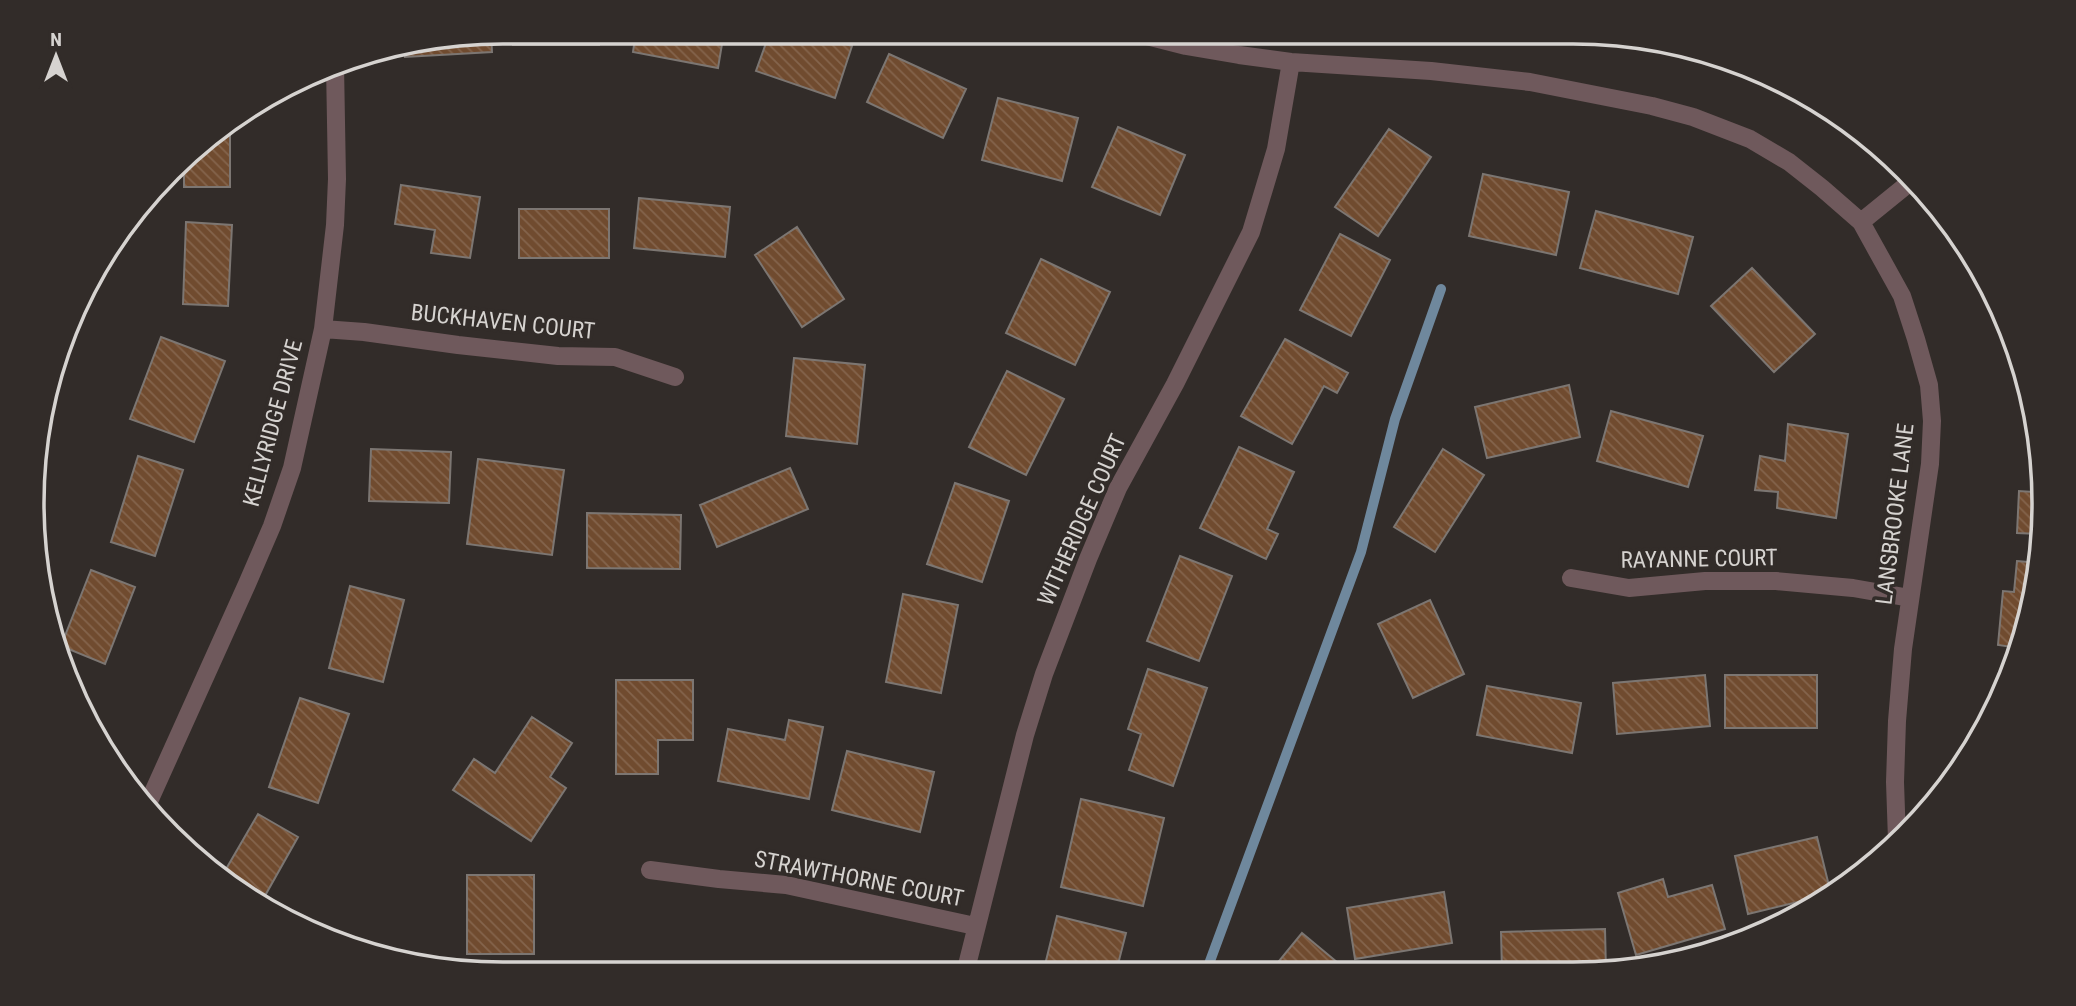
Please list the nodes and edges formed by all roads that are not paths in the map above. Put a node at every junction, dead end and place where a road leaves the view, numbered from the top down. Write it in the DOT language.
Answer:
graph roads {
  1 [pos="1178,44"];
  2 [pos="1291,62"];
  3 [pos="335,76"];
  4 [pos="1905,186"];
  5 [pos="1861,222"];
  6 [pos="323,329"];
  7 [pos="675,377"];
  8 [pos="1571,578"];
  9 [pos="1910,598"];
  10 [pos="151,797"];
  11 [pos="1897,829"];
  12 [pos="650,870"];
  13 [pos="975,926"];
  14 [pos="967,962"];
  1 -- 2 [label="street, LANSBROOKE LANE"];
  2 -- 5 [label="street, LANSBROOKE LANE"];
  2 -- 13 [label="street, WITHERIDGE COURT"];
  3 -- 6 [label="street, KELLYRIDGE DRIVE"];
  4 -- 5 [label="street"];
  5 -- 9 [label="street, LANSBROOKE LANE"];
  6 -- 7 [label="street, BUCKHAVEN COURT"];
  6 -- 10 [label="street, KELLYRIDGE DRIVE"];
  8 -- 9 [label="street, RAYANNE COURT"];
  9 -- 11 [label="street, LANSBROOKE LANE"];
  12 -- 13 [label="street, STRAWTHORNE COURT"];
  13 -- 14 [label="street, WITHERIDGE COURT"];
}
